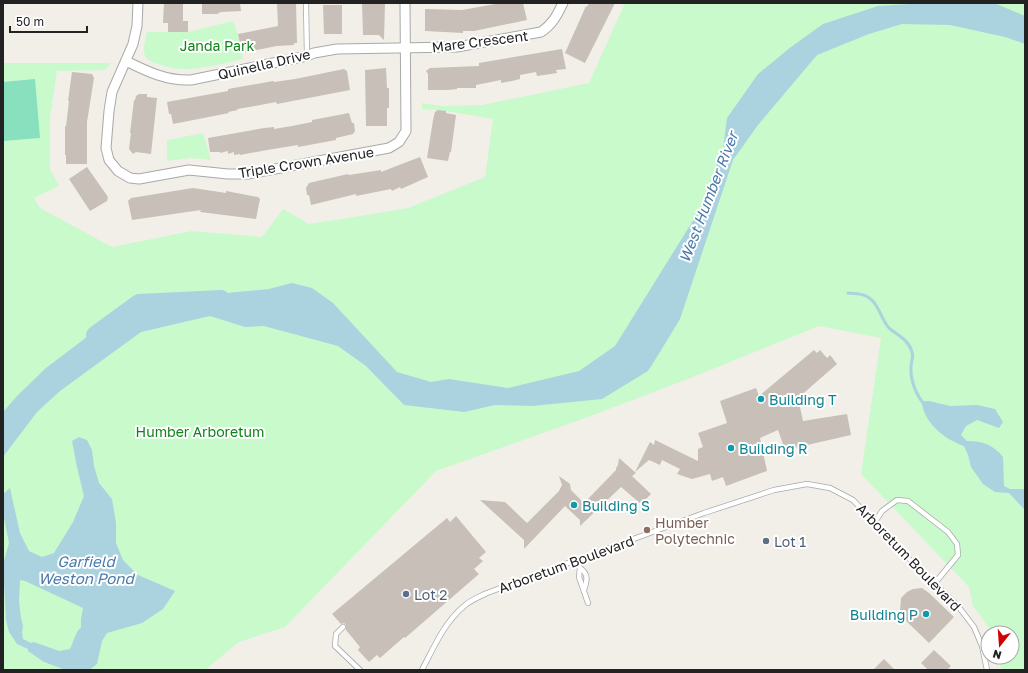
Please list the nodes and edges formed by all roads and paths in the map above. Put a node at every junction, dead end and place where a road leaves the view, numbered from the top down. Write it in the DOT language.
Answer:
graph roads {
  1 [pos="138,3"];
  2 [pos="306,3"];
  3 [pos="405,3"];
  4 [pos="564,3"];
  5 [pos="405,49"];
  6 [pos="307,56"];
  7 [pos="126,61"];
  8 [pos="875,522"];
  9 [pos="576,560"];
  10 [pos="935,583"];
  11 [pos="588,603"];
  12 [pos="343,627"];
  13 [pos="360,670"];
  14 [pos="422,670"];
  15 [pos="987,670"];
  1 -- 7 [label="street, Triple Crown Avenue"];
  2 -- 6 [label="lane"];
  3 -- 5 [label="street, Triple Crown Avenue"];
  4 -- 5 [label="street, Mare Crescent"];
  5 -- 6 [label="street, Quinella Drive"];
  5 -- 7 [label="street, Triple Crown Avenue"];
  6 -- 7 [label="street, Quinella Drive"];
  8 -- 9 [label="lane, Arboretum Boulevard"];
  8 -- 10 [label="lane, Arboretum Boulevard"];
  8 -- 10 [label="lane"];
  9 -- 11 [label="lane"];
  9 -- 14 [label="lane, Arboretum Boulevard"];
  10 -- 15 [label="lane, Arboretum Boulevard"];
  12 -- 13 [label="lane"];
}
